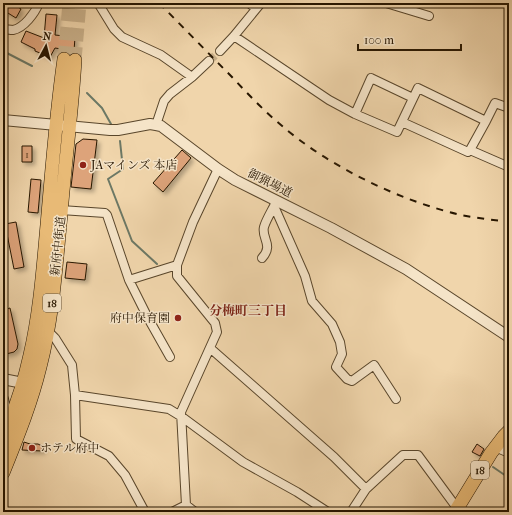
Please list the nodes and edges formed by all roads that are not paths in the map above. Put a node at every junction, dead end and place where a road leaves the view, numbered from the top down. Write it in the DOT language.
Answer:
graph roads {
  1 [pos="39,3"];
  2 [pos="98,3"];
  3 [pos="249,3"];
  4 [pos="386,3"];
  5 [pos="258,6"];
  6 [pos="429,16"];
  7 [pos="3,29"];
  8 [pos="234,36"];
  9 [pos="220,51"];
  10 [pos="209,61"];
  11 [pos="192,77"];
  12 [pos="413,98"];
  13 [pos="509,108"];
  14 [pos="355,114"];
  15 [pos="3,120"];
  16 [pos="486,121"];
  17 [pos="402,122"];
  18 [pos="56,125"];
  19 [pos="156,125"];
  20 [pos="69,126"];
  21 [pos="470,150"];
  22 [pos="509,167"];
  23 [pos="218,169"];
  24 [pos="275,203"];
  25 [pos="61,210"];
  26 [pos="262,258"];
  27 [pos="177,265"];
  28 [pos="129,280"];
  29 [pos="48,331"];
  30 [pos="509,337"];
  31 [pos="210,348"];
  32 [pos="170,357"];
  33 [pos="3,379"];
  34 [pos="23,383"];
  35 [pos="75,395"];
  36 [pos="3,399"];
  37 [pos="396,399"];
  38 [pos="13,413"];
  39 [pos="181,416"];
  40 [pos="509,431"];
  41 [pos="3,438"];
  42 [pos="495,447"];
  43 [pos="509,453"];
  44 [pos="3,473"];
  45 [pos="366,489"];
  46 [pos="186,505"];
  47 [pos="459,509"];
  48 [pos="145,512"];
  49 [pos="172,512"];
  50 [pos="195,512"];
  51 [pos="328,512"];
  52 [pos="351,512"];
  1 -- 7 [label="street"];
  2 -- 11 [label="street"];
  3 -- 5 [label="street"];
  4 -- 6 [label="street"];
  5 -- 8 [label="street"];
  8 -- 9 [label="street"];
  8 -- 14 [label="street"];
  10 -- 11 [label="street"];
  11 -- 19 [label="street"];
  12 -- 14 [label="street"];
  12 -- 16 [label="street"];
  12 -- 17 [label="street"];
  13 -- 16 [label="street"];
  14 -- 17 [label="street"];
  15 -- 18 [label="street"];
  16 -- 21 [label="street"];
  17 -- 21 [label="street"];
  18 -- 20 [label="street"];
  18 -- 20 [label="main road, 新府中街道 / 18"];
  18 -- 34 [label="main road, 新府中街道 / 18"];
  19 -- 20 [label="street"];
  19 -- 23 [label="street, 御猟場道"];
  20 -- 25 [label="main road, 新府中街道 / 18"];
  21 -- 22 [label="street"];
  23 -- 24 [label="street, 御猟場道"];
  23 -- 27 [label="street"];
  24 -- 26 [label="street"];
  24 -- 30 [label="street, 御猟場道"];
  24 -- 37 [label="street"];
  25 -- 28 [label="street"];
  25 -- 29 [label="main road, 新府中街道 / 18"];
  27 -- 28 [label="street"];
  27 -- 31 [label="street"];
  28 -- 32 [label="street"];
  29 -- 35 [label="street"];
  29 -- 44 [label="main road, 新府中街道 / 18"];
  31 -- 39 [label="street"];
  31 -- 45 [label="street"];
  33 -- 34 [label="street"];
  34 -- 38 [label="main road, 新府中街道 / 18"];
  35 -- 39 [label="street"];
  35 -- 48 [label="street"];
  36 -- 38 [label="street"];
  38 -- 41 [label="main road, 新府中街道 / 18"];
  39 -- 46 [label="street"];
  39 -- 51 [label="street"];
  40 -- 42 [label="main road, 18"];
  42 -- 43 [label="street"];
  42 -- 47 [label="main road, 18"];
  45 -- 47 [label="street"];
  45 -- 52 [label="street"];
  46 -- 49 [label="street"];
  46 -- 50 [label="street"];
}
